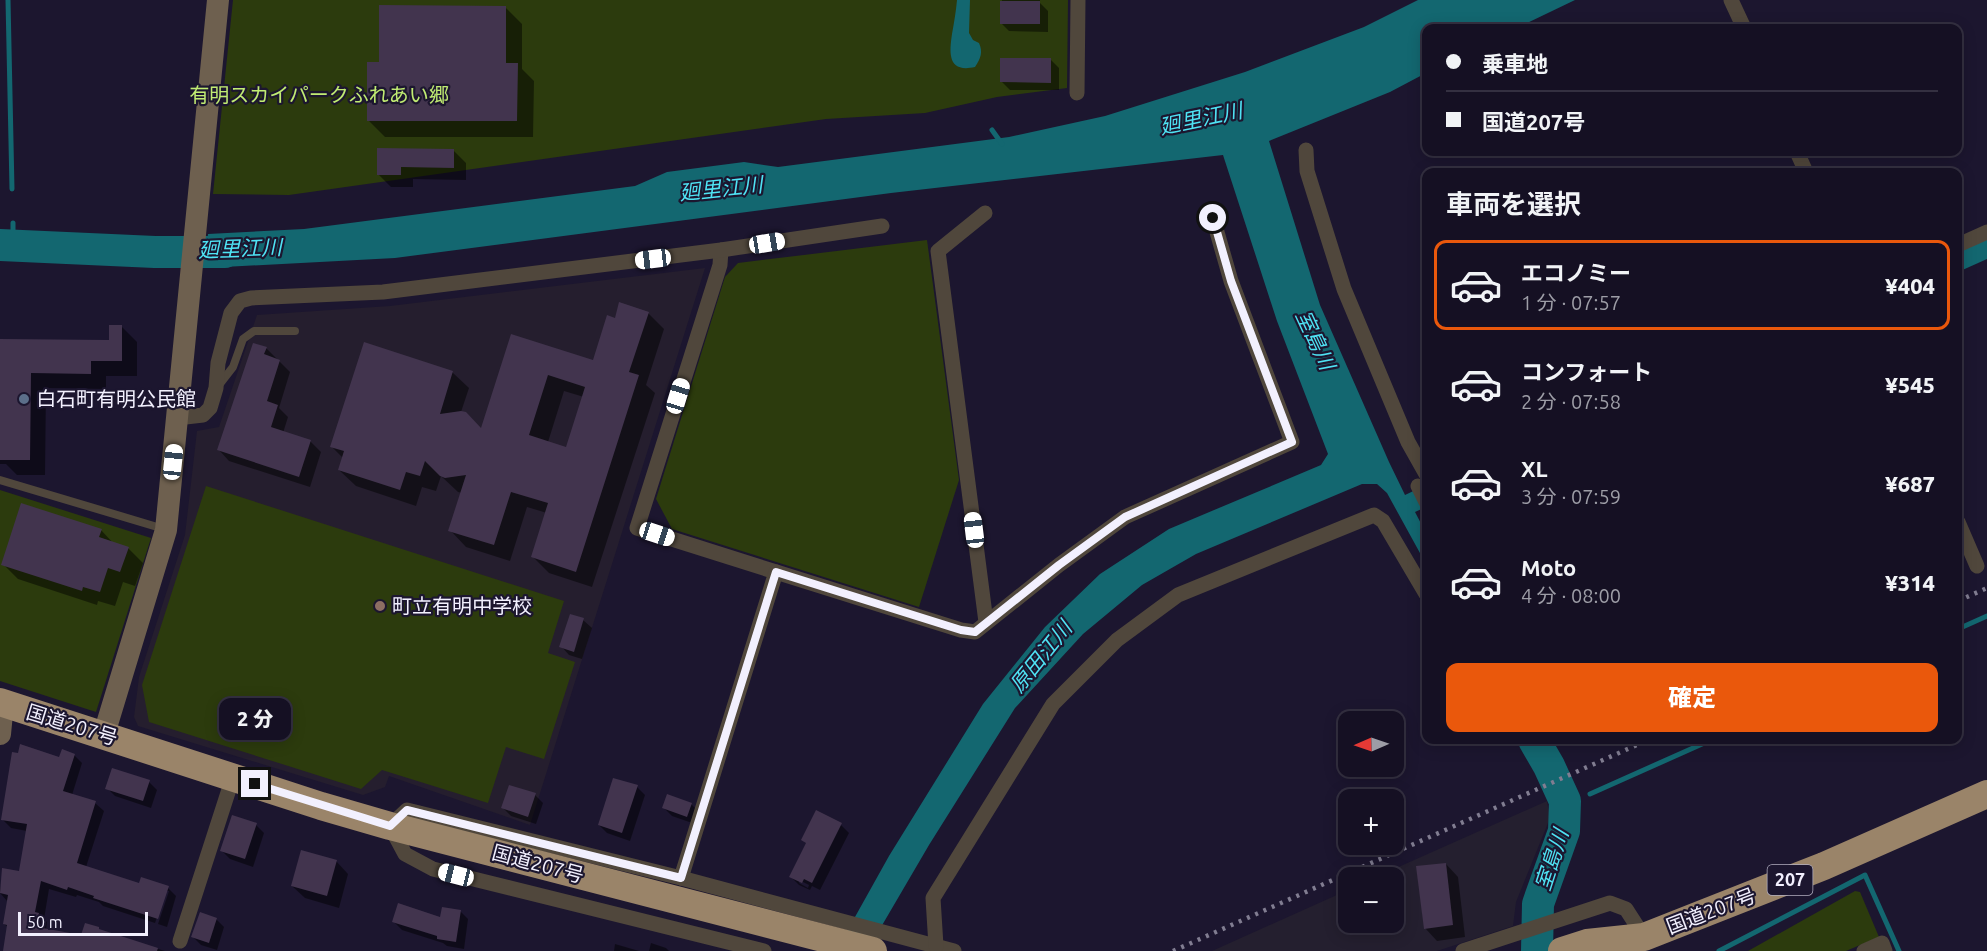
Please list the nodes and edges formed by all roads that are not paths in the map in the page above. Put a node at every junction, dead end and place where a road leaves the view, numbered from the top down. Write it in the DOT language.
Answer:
graph roads {
  1 [pos="218,0"];
  2 [pos="1078,0"];
  3 [pos="1731,0"];
  4 [pos="1742,24"];
  5 [pos="1077,93"];
  6 [pos="1306,150"];
  7 [pos="985,213"];
  8 [pos="1213,218"];
  9 [pos="882,226"];
  10 [pos="1987,232"];
  11 [pos="1962,243"];
  12 [pos="721,250"];
  13 [pos="296,331"];
  14 [pos="216,388"];
  15 [pos="177,418"];
  16 [pos="0,480"];
  17 [pos="1422,480"];
  18 [pos="165,530"];
  19 [pos="1962,531"];
  20 [pos="1977,566"];
  21 [pos="776,572"];
  22 [pos="1422,581"];
  23 [pos="986,622"];
  24 [pos="2,702"];
  25 [pos="0,734"];
  26 [pos="104,734"];
  27 [pos="233,777"];
  28 [pos="1987,795"];
  29 [pos="390,826"];
  30 [pos="681,878"];
  31 [pos="180,941"];
  32 [pos="936,946"];
  33 [pos="1643,946"];
  34 [pos="1574,947"];
  35 [pos="764,951"];
  36 [pos="873,951"];
  37 [pos="954,951"];
  38 [pos="1463,951"];
  39 [pos="1864,951"];
  40 [pos="1885,951"];
  1 -- 15 [label="street"];
  2 -- 5 [label="street"];
  3 -- 4 [label="street"];
  6 -- 17 [label="street"];
  7 -- 23 [label="street"];
  8 -- 23 [label="street"];
  9 -- 12 [label="street"];
  10 -- 11 [label="street"];
  12 -- 14 [label="street"];
  12 -- 21 [label="street"];
  13 -- 14 [label="lane"];
  14 -- 15 [label="street"];
  15 -- 18 [label="street"];
  16 -- 18 [label="lane"];
  18 -- 26 [label="street"];
  19 -- 20 [label="street"];
  21 -- 23 [label="street"];
  21 -- 30 [label="street"];
  22 -- 32 [label="street"];
  24 -- 25 [label="street"];
  24 -- 26 [label="highway, 国道207号"];
  26 -- 27 [label="highway, 国道207号"];
  27 -- 29 [label="highway, 国道207号"];
  27 -- 31 [label="street"];
  28 -- 33 [label="highway, 国道207号 / 207"];
  29 -- 30 [label="street"];
  29 -- 35 [label="street"];
  29 -- 36 [label="highway, 国道207号"];
  30 -- 32 [label="street"];
  32 -- 37 [label="street"];
  33 -- 34 [label="highway, 国道207号 / 207"];
  33 -- 38 [label="street"];
  39 -- 40 [label="street"];
}
